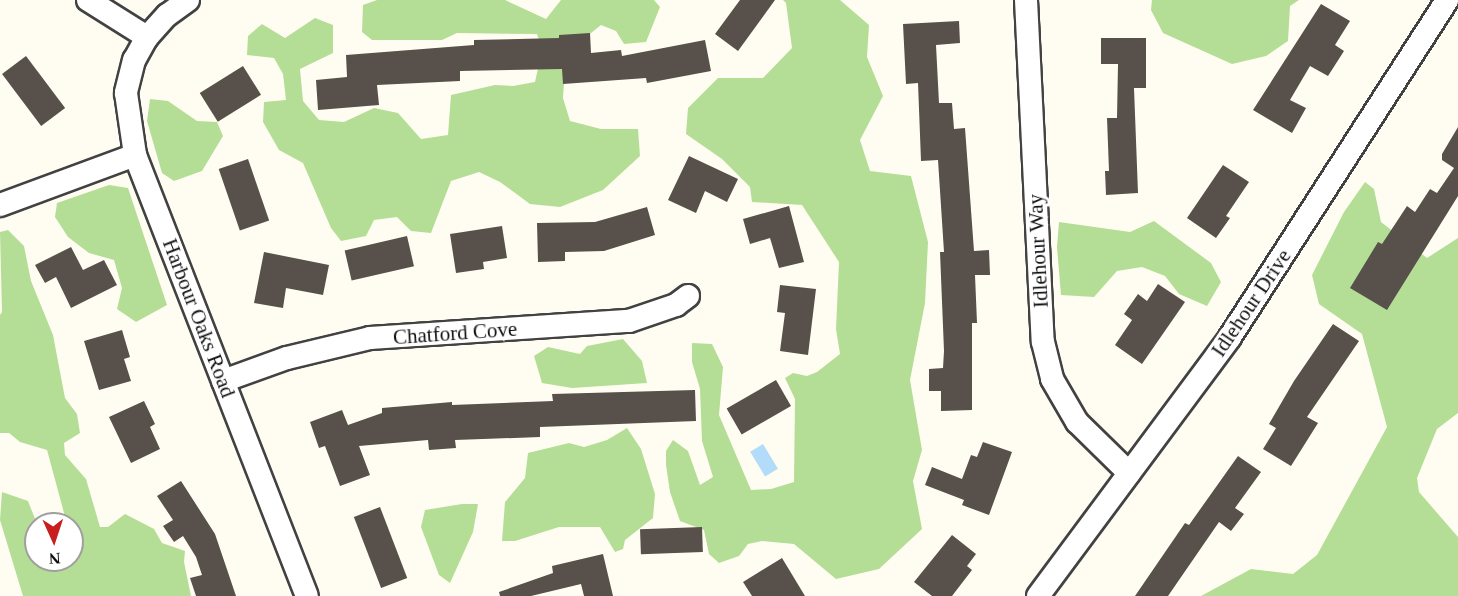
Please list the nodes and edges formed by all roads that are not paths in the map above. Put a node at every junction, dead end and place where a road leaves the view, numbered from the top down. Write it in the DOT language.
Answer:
graph roads {
  1 [pos="88,0"];
  2 [pos="188,0"];
  3 [pos="1026,0"];
  4 [pos="1447,0"];
  5 [pos="147,37"];
  6 [pos="135,155"];
  7 [pos="0,205"];
  8 [pos="688,296"];
  9 [pos="223,381"];
  10 [pos="1129,472"];
  11 [pos="307,596"];
  12 [pos="1038,596"];
  1 -- 5 [label="street"];
  2 -- 5 [label="street, Harbour Oaks Road"];
  3 -- 10 [label="street, Idlehour Way"];
  4 -- 10 [label="street, Idlehour Drive"];
  5 -- 6 [label="street, Harbour Oaks Road"];
  6 -- 7 [label="street"];
  6 -- 9 [label="street, Harbour Oaks Road"];
  8 -- 9 [label="street, Chatford Cove"];
  9 -- 11 [label="street, Harbour Oaks Road"];
  10 -- 12 [label="street, Idlehour Drive"];
}
